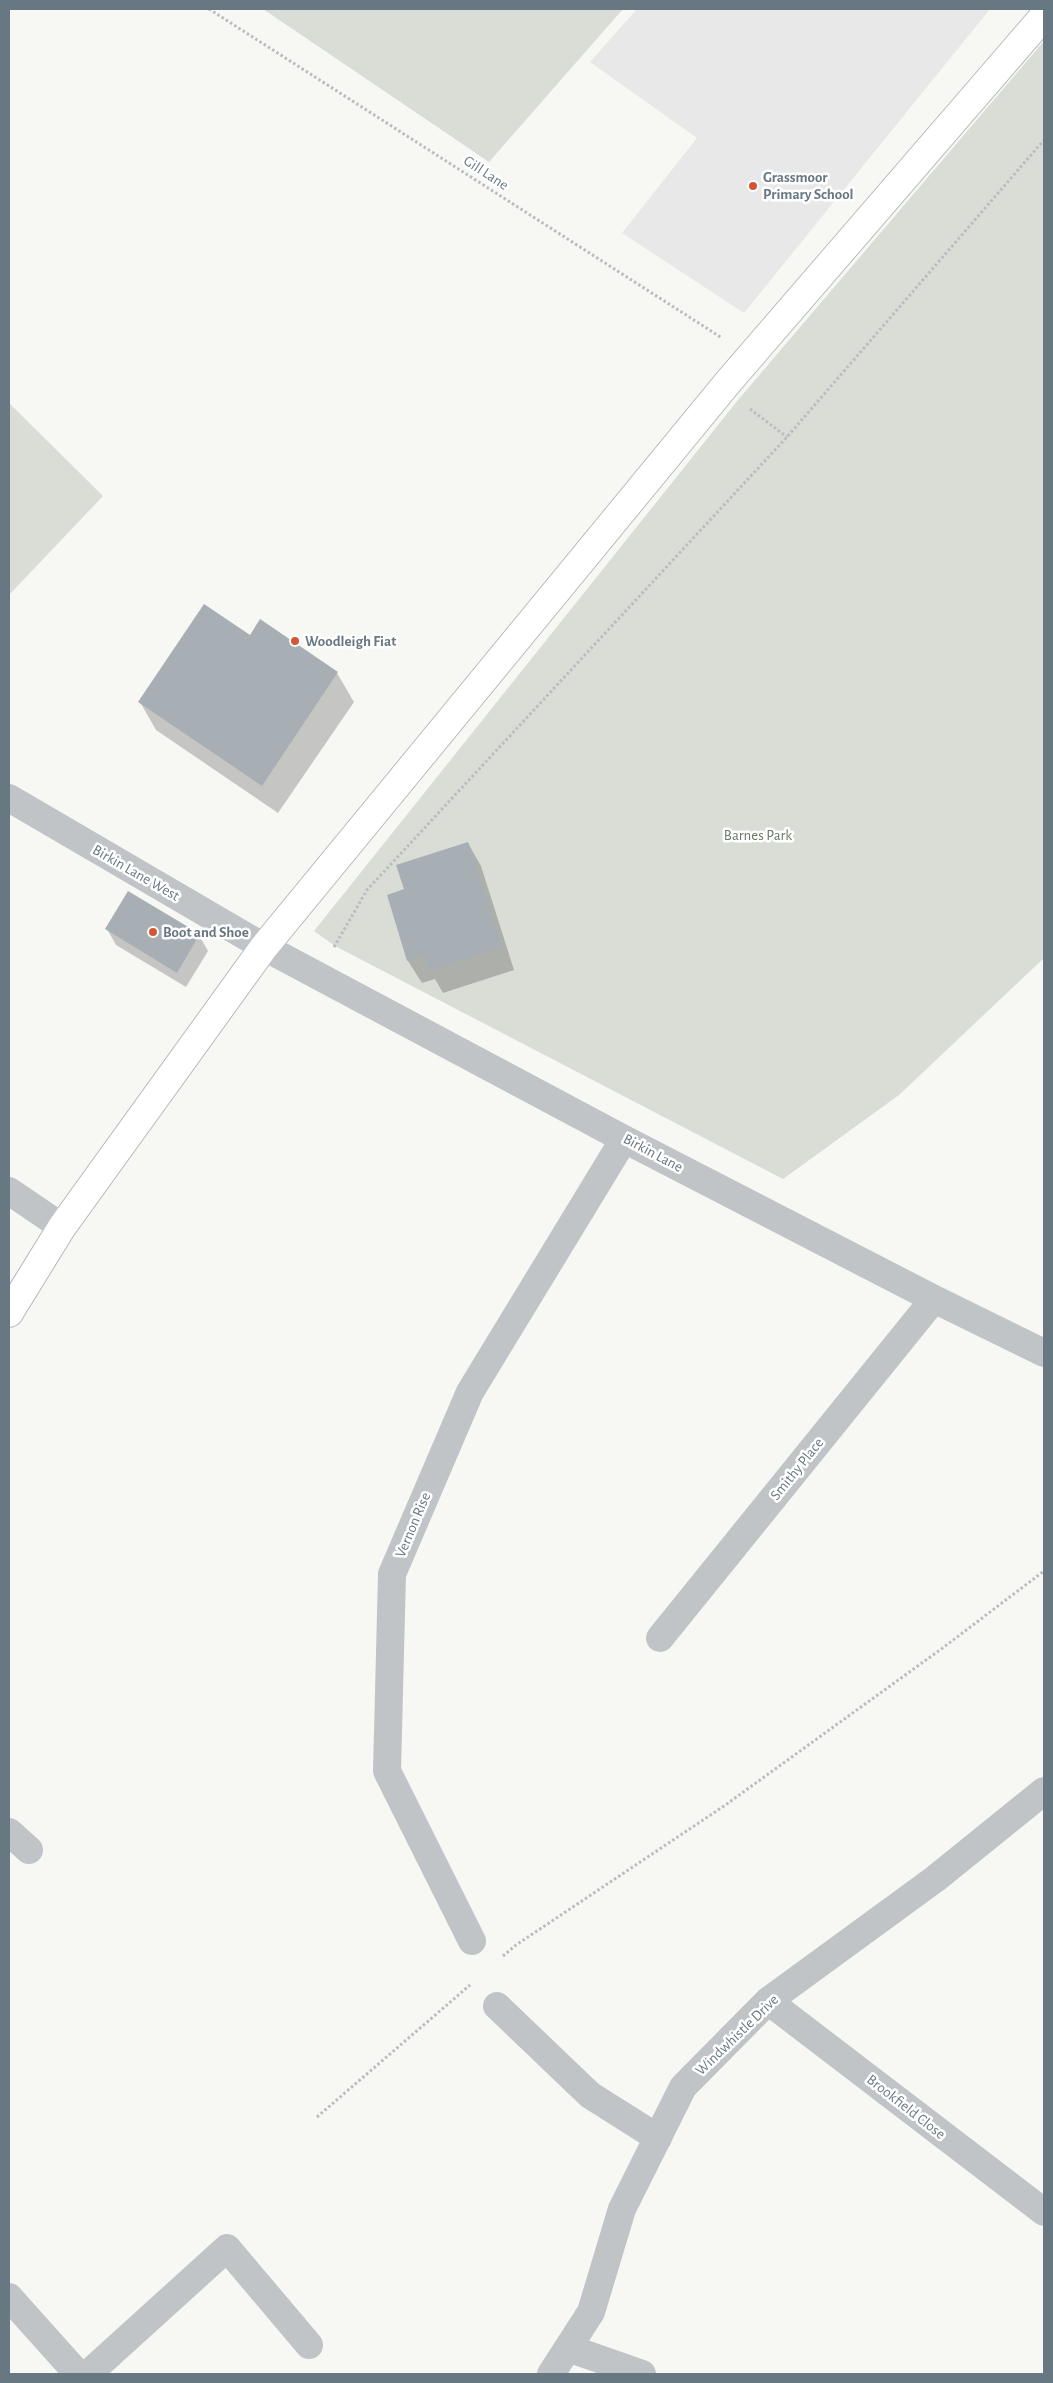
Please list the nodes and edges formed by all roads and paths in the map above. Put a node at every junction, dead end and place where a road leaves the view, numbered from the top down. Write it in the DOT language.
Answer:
graph roads {
  1 [pos="209,9"];
  2 [pos="1044,16"];
  3 [pos="1044,140"];
  4 [pos="752,357"];
  5 [pos="729,381"];
  6 [pos="787,436"];
  7 [pos="9,798"];
  8 [pos="264,947"];
  9 [pos="316,974"];
  10 [pos="624,1138"];
  11 [pos="9,1192"];
  12 [pos="62,1227"];
  13 [pos="934,1299"];
  14 [pos="9,1313"];
  15 [pos="1044,1353"];
  16 [pos="1044,1571"];
  17 [pos="660,1638"];
  18 [pos="1044,1791"];
  19 [pos="9,1832"];
  20 [pos="29,1850"];
  21 [pos="472,1941"];
  22 [pos="502,1957"];
  23 [pos="474,1981"];
  24 [pos="768,2001"];
  25 [pos="497,2006"];
  26 [pos="317,2117"];
  27 [pos="658,2138"];
  28 [pos="1044,2212"];
  29 [pos="9,2298"];
  30 [pos="309,2345"];
  31 [pos="568,2348"];
  32 [pos="78,2374"];
  33 [pos="88,2374"];
  34 [pos="551,2374"];
  35 [pos="642,2374"];
  1 -- 4 [label="path, Gill Lane"];
  2 -- 4 [label="main road"];
  3 -- 6 [label="path"];
  4 -- 5 [label="main road"];
  5 -- 6 [label="path"];
  5 -- 8 [label="main road"];
  6 -- 9 [label="path"];
  7 -- 8 [label="street, Birkin Lane West"];
  8 -- 9 [label="street, Birkin Lane"];
  8 -- 12 [label="main road"];
  9 -- 10 [label="street, Birkin Lane"];
  10 -- 13 [label="street, Birkin Lane"];
  10 -- 21 [label="street, Vernon Rise"];
  11 -- 12 [label="street"];
  12 -- 14 [label="main road"];
  13 -- 15 [label="street, Birkin Lane"];
  13 -- 17 [label="street, Smithy Place"];
  16 -- 22 [label="path"];
  18 -- 24 [label="street, Windwhistle Drive"];
  19 -- 20 [label="street"];
  23 -- 26 [label="path"];
  24 -- 27 [label="street, Windwhistle Drive"];
  24 -- 28 [label="street, Brookfield Close"];
  25 -- 27 [label="street"];
  27 -- 31 [label="street, Windwhistle Drive"];
  29 -- 32 [label="street"];
  30 -- 33 [label="street"];
  31 -- 34 [label="street, Windwhistle Drive"];
  31 -- 35 [label="street"];
}
